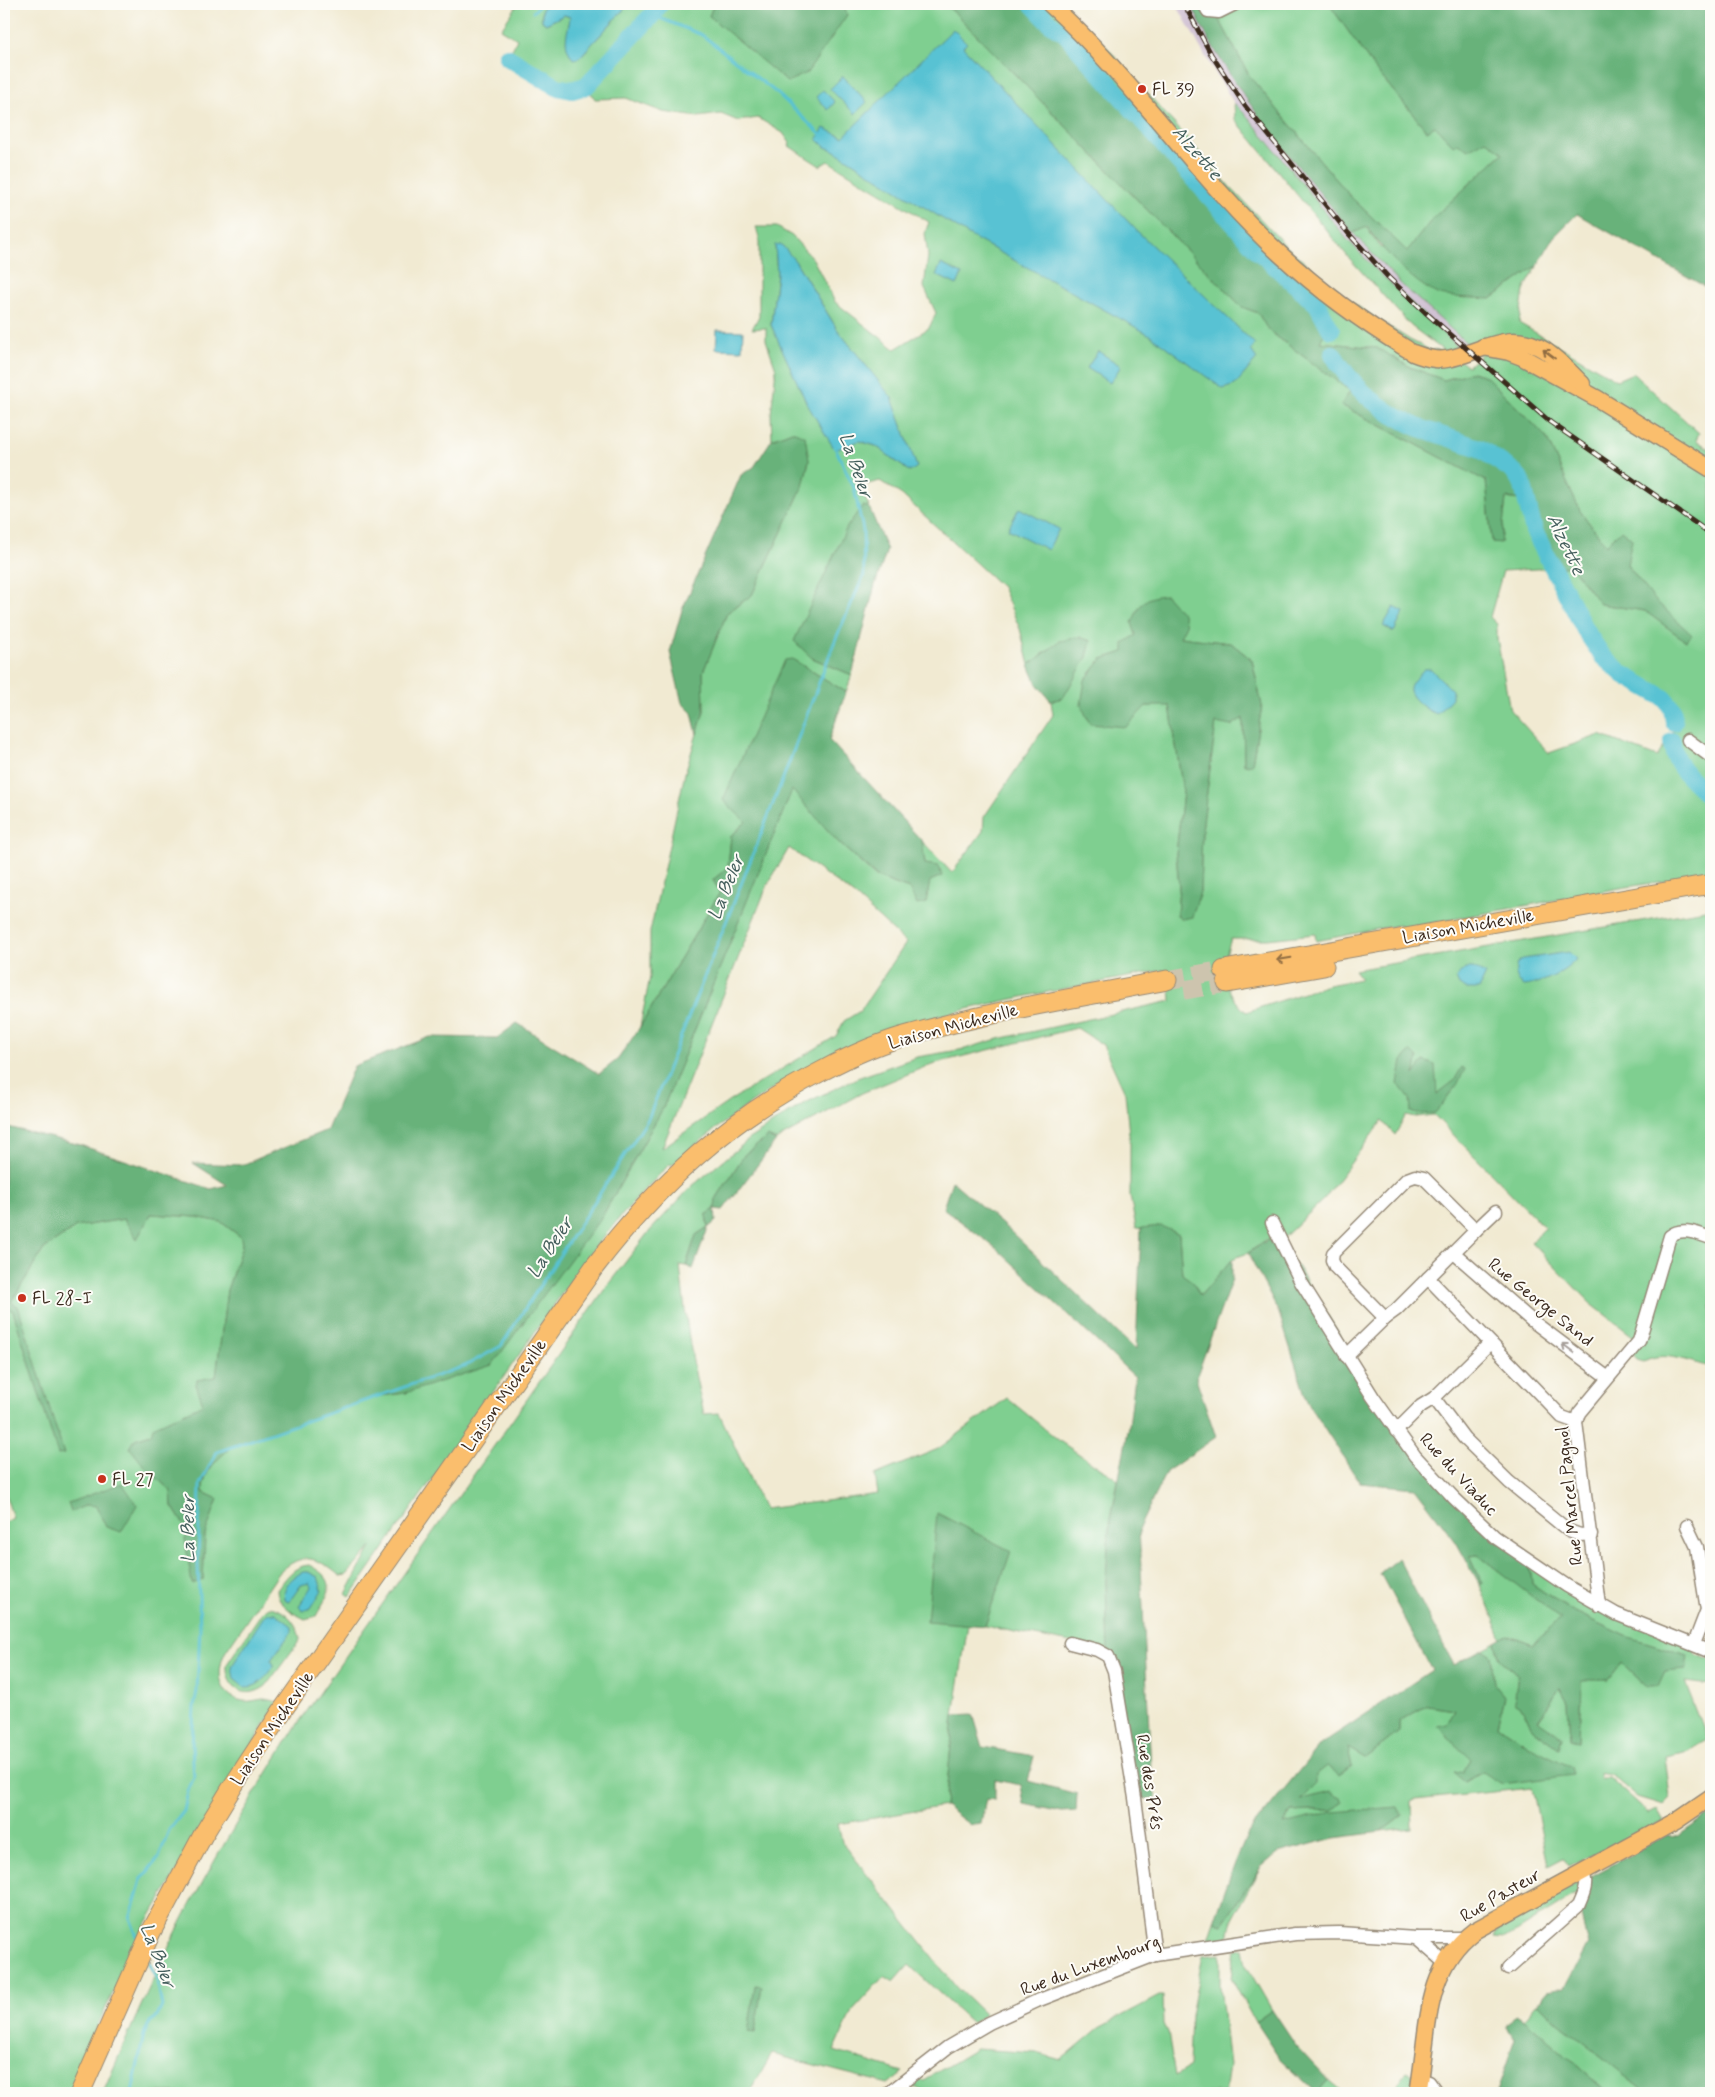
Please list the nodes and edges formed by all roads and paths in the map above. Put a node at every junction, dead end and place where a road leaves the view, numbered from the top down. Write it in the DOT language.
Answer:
graph roads {
  1 [pos="1050,4"];
  2 [pos="1235,4"];
  3 [pos="1206,8"];
  4 [pos="1711,469"];
  5 [pos="1688,740"];
  6 [pos="1711,757"];
  7 [pos="1711,884"];
  8 [pos="1711,897"];
  9 [pos="1169,986"];
  10 [pos="1496,1211"];
  11 [pos="1272,1223"];
  12 [pos="1476,1230"];
  13 [pos="1711,1238"];
  14 [pos="1454,1253"];
  15 [pos="1428,1278"];
  16 [pos="1385,1318"];
  17 [pos="1490,1343"];
  18 [pos="1346,1356"];
  19 [pos="1607,1377"];
  20 [pos="1434,1398"];
  21 [pos="1576,1422"];
  22 [pos="1396,1431"];
  23 [pos="1687,1526"];
  24 [pos="1591,1534"];
  25 [pos="1599,1606"];
  26 [pos="1070,1642"];
  27 [pos="1694,1644"];
  28 [pos="1711,1652"];
  29 [pos="1711,1797"];
  30 [pos="1582,1871"];
  31 [pos="1416,1938"];
  32 [pos="1464,1938"];
  33 [pos="1155,1955"];
  34 [pos="145,1959"];
  35 [pos="1445,1963"];
  36 [pos="1508,1968"];
  37 [pos="1419,2086"];
  38 [pos="80,2093"];
  39 [pos="94,2093"];
  40 [pos="889,2093"];
  41 [pos="1437,2093"];
  1 -- 4 [label="main road"];
  2 -- 3 [label="street"];
  5 -- 6 [label="street"];
  7 -- 8 [label="highway, Liaison Micheville, one-way"];
  9 -- 34 [label="highway, Liaison Micheville"];
  10 -- 12 [label="street"];
  11 -- 18 [label="street, Rue du Viaduc"];
  12 -- 14 [label="street"];
  12 -- 16 [label="street"];
  13 -- 19 [label="street, Rue Marcel Pagnol"];
  14 -- 15 [label="street"];
  19 -- 14 [label="street, Rue George Sand, one-way"];
  15 -- 16 [label="street"];
  15 -- 17 [label="street"];
  16 -- 18 [label="street"];
  17 -- 20 [label="street"];
  17 -- 21 [label="street"];
  18 -- 22 [label="street, Rue du Viaduc"];
  19 -- 21 [label="street, Rue Marcel Pagnol"];
  20 -- 22 [label="street"];
  20 -- 24 [label="street"];
  21 -- 24 [label="street, Rue Marcel Pagnol"];
  22 -- 25 [label="street, Rue du Viaduc"];
  23 -- 27 [label="street"];
  24 -- 25 [label="street, Rue Marcel Pagnol"];
  25 -- 27 [label="street, Rue du Viaduc"];
  26 -- 33 [label="street, Rue des Prés"];
  27 -- 28 [label="street, Rue du Viaduc"];
  29 -- 30 [label="main road, Rue Pasteur"];
  30 -- 32 [label="main road, Rue Pasteur"];
  30 -- 36 [label="street"];
  31 -- 32 [label="street, Rue du Luxembourg"];
  31 -- 33 [label="street, Rue du Luxembourg"];
  31 -- 35 [label="street"];
  32 -- 35 [label="main road, Rue Pasteur"];
  33 -- 40 [label="street, Rue du Luxembourg"];
  34 -- 38 [label="highway, Liaison Micheville"];
  34 -- 39 [label="highway, Liaison Micheville"];
  35 -- 37 [label="main road, Rue Pasteur"];
  37 -- 41 [label="street, Rue Pasteur"];
}
